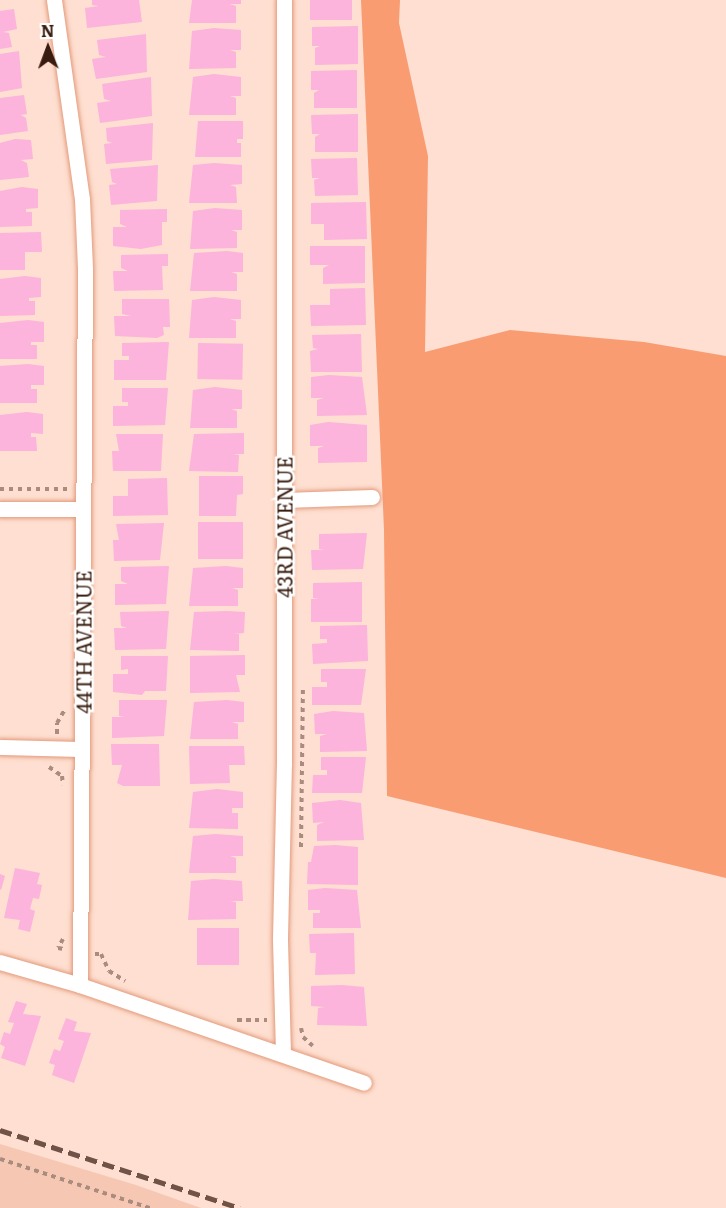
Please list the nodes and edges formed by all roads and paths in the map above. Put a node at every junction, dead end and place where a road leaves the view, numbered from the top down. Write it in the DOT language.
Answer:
graph roads {
  1 [pos="54,0"];
  2 [pos="284,0"];
  3 [pos="67,477"];
  4 [pos="0,489"];
  5 [pos="67,489"];
  6 [pos="84,489"];
  7 [pos="372,497"];
  8 [pos="284,500"];
  9 [pos="0,509"];
  10 [pos="67,509"];
  11 [pos="83,509"];
  12 [pos="66,708"];
  13 [pos="0,747"];
  14 [pos="56,748"];
  15 [pos="82,749"];
  16 [pos="41,765"];
  17 [pos="56,771"];
  18 [pos="64,798"];
  19 [pos="66,928"];
  20 [pos="81,953"];
  21 [pos="0,962"];
  22 [pos="128,982"];
  23 [pos="80,985"];
  24 [pos="234,1020"];
  25 [pos="283,1024"];
  26 [pos="316,1048"];
  27 [pos="283,1054"];
  28 [pos="364,1083"];
  29 [pos="0,1159"];
  30 [pos="150,1208"];
  1 -- 6 [label="street, 44TH AVENUE"];
  2 -- 8 [label="street, 43RD AVENUE"];
  3 -- 5 [label="path"];
  4 -- 5 [label="path"];
  5 -- 6 [label="path"];
  5 -- 10 [label="path"];
  6 -- 11 [label="street, 44TH AVENUE"];
  7 -- 8 [label="street"];
  8 -- 25 [label="street, 43RD AVENUE"];
  9 -- 10 [label="street"];
  10 -- 11 [label="street"];
  11 -- 15 [label="street, 44TH AVENUE"];
  12 -- 14 [label="path"];
  13 -- 14 [label="street"];
  14 -- 15 [label="street"];
  14 -- 17 [label="path"];
  15 -- 20 [label="street, 44TH AVENUE"];
  16 -- 17 [label="path"];
  17 -- 18 [label="path"];
  19 -- 20 [label="path"];
  20 -- 22 [label="path"];
  20 -- 23 [label="street, 44TH AVENUE"];
  21 -- 23 [label="street"];
  23 -- 27 [label="street"];
  24 -- 25 [label="path"];
  25 -- 26 [label="path"];
  25 -- 27 [label="street, 43RD AVENUE"];
  27 -- 28 [label="street"];
  29 -- 30 [label="path"];
}
